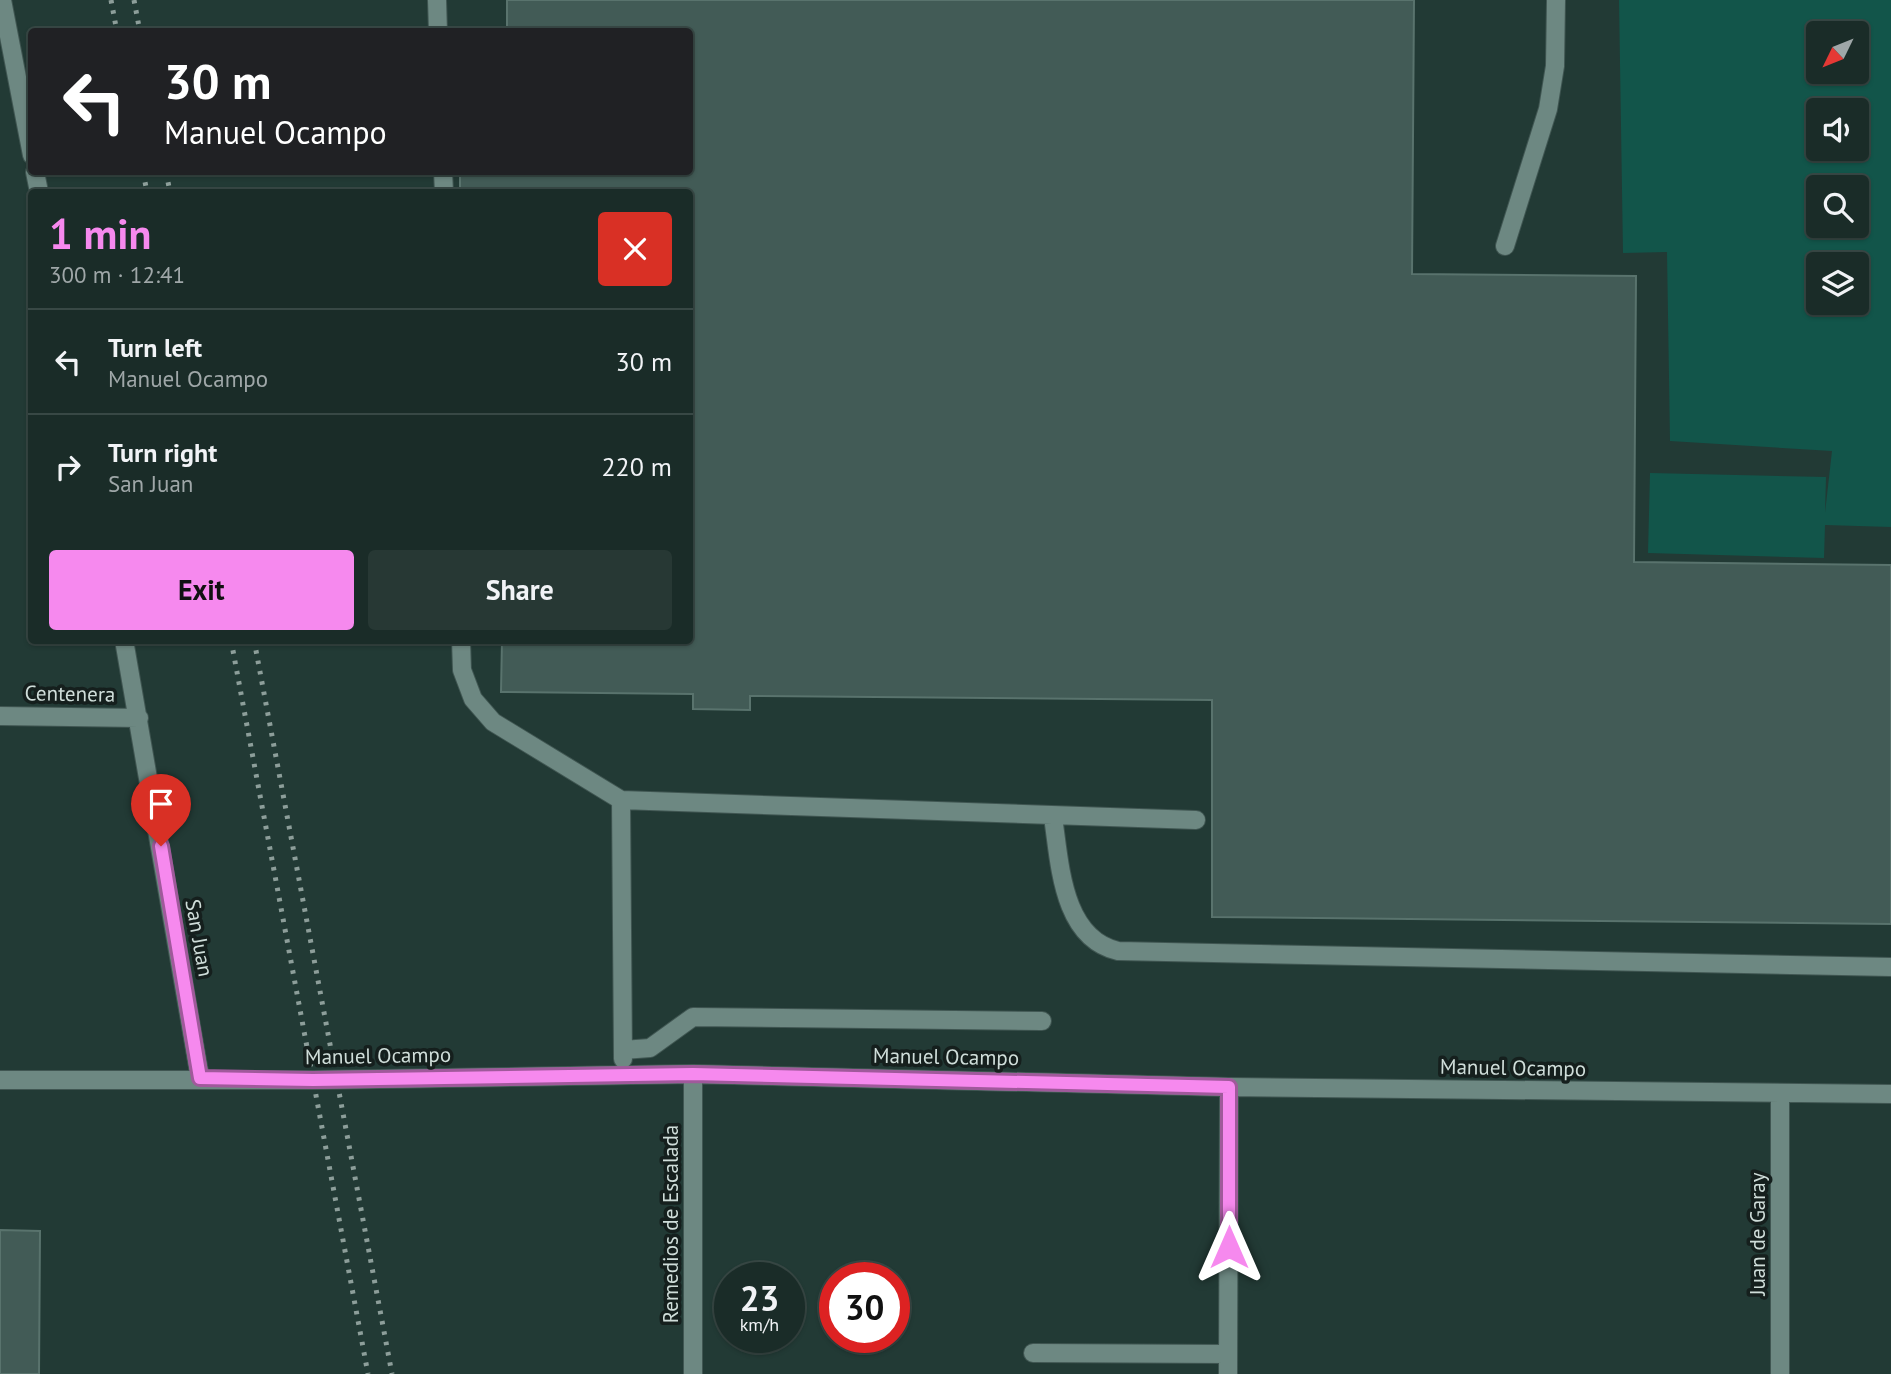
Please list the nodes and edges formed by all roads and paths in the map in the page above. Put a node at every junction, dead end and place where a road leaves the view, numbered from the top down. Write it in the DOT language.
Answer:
graph roads {
  1 [pos="437,0"];
  2 [pos="1556,0"];
  3 [pos="2,12"];
  4 [pos="438,28"];
  5 [pos="28,136"];
  6 [pos="1505,246"];
  7 [pos="125,644"];
  8 [pos="461,644"];
  9 [pos="0,716"];
  10 [pos="139,718"];
  11 [pos="621,800"];
  12 [pos="1053,817"];
  13 [pos="1196,820"];
  14 [pos="1891,967"];
  15 [pos="1042,1021"];
  16 [pos="623,1050"];
  17 [pos="623,1074"];
  18 [pos="693,1074"];
  19 [pos="200,1078"];
  20 [pos="0,1080"];
  21 [pos="1229,1087"];
  22 [pos="1780,1094"];
  23 [pos="1891,1094"];
  24 [pos="1032,1353"];
  25 [pos="1228,1354"];
  26 [pos="694,1374"];
  27 [pos="1228,1374"];
  28 [pos="1780,1374"];
  1 -- 4 [label="street"];
  2 -- 6 [label="street"];
  3 -- 5 [label="street"];
  7 -- 10 [label="street, San Juan"];
  8 -- 11 [label="street"];
  9 -- 10 [label="street, Centenera"];
  10 -- 19 [label="street, San Juan"];
  11 -- 12 [label="street"];
  11 -- 16 [label="street"];
  12 -- 13 [label="street"];
  12 -- 14 [label="street"];
  15 -- 16 [label="street"];
  16 -- 17 [label="street"];
  17 -- 18 [label="street, Manuel Ocampo"];
  17 -- 19 [label="street, Manuel Ocampo"];
  18 -- 21 [label="street, Manuel Ocampo"];
  18 -- 26 [label="street, Remedios de Escalada"];
  19 -- 20 [label="street, Manuel Ocampo"];
  21 -- 22 [label="street, Manuel Ocampo"];
  21 -- 25 [label="street"];
  22 -- 23 [label="street, Manuel Ocampo"];
  22 -- 28 [label="street, Juan de Garay"];
  24 -- 25 [label="street"];
  25 -- 27 [label="street"];
}
